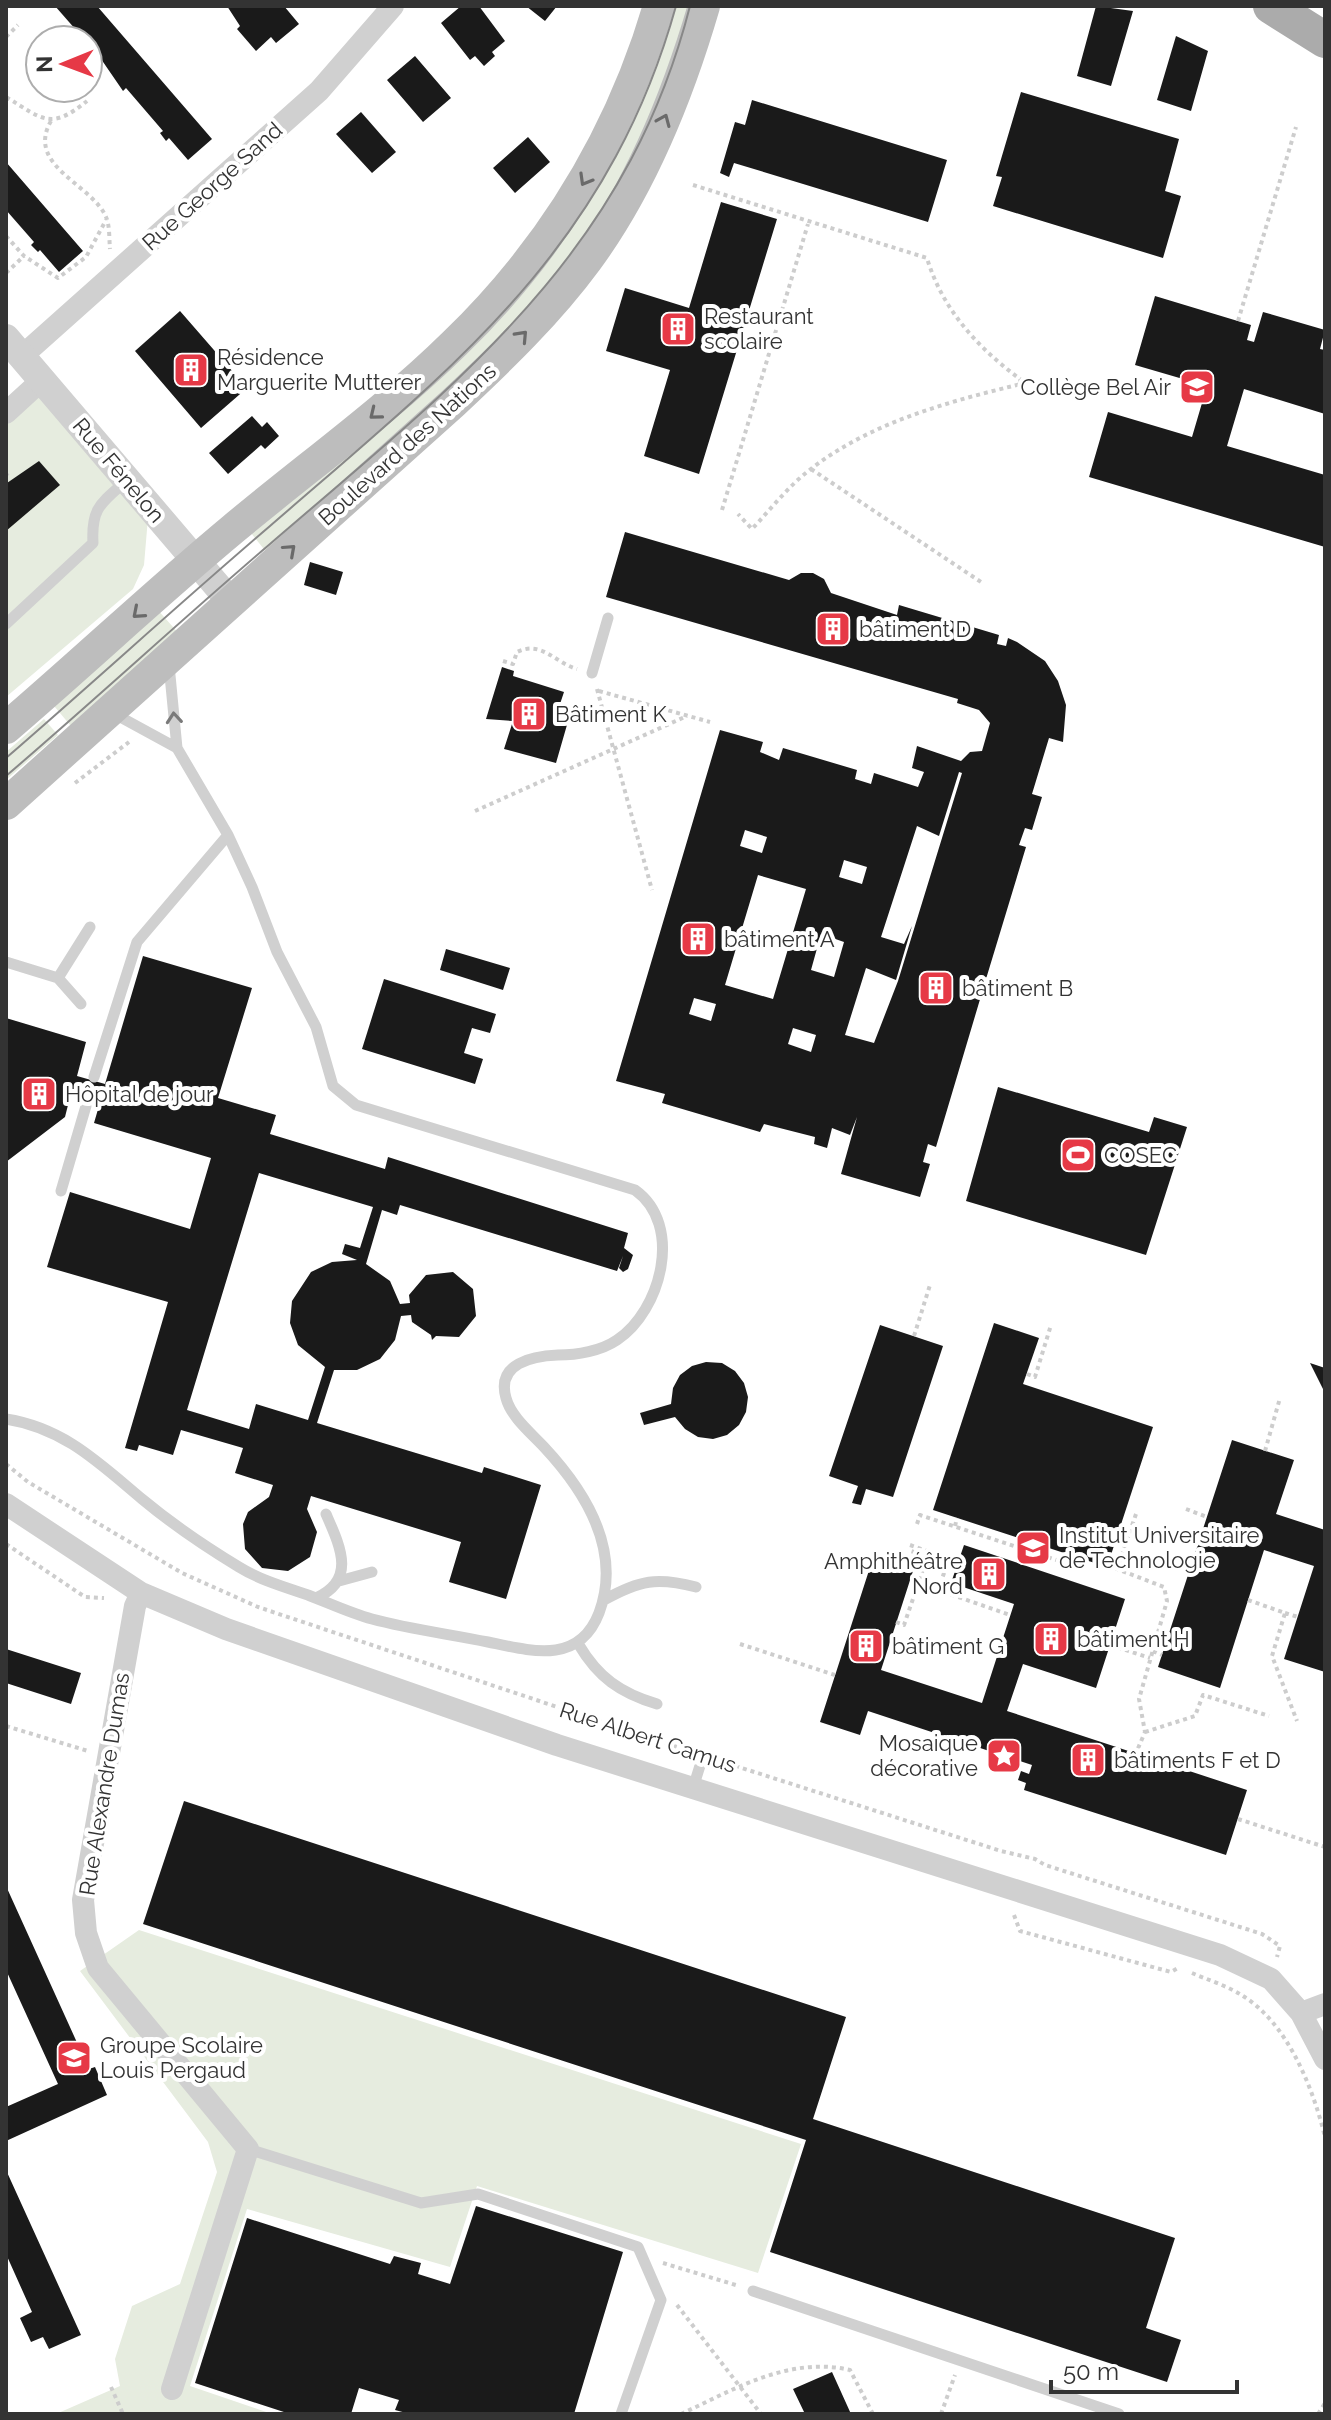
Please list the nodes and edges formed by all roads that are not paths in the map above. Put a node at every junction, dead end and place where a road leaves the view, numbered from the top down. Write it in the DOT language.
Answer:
graph roads {
  1 [pos="393,6"];
  2 [pos="659,6"];
  3 [pos="704,6"];
  4 [pos="1271,6"];
  5 [pos="1315,35"];
  6 [pos="14,347"];
  7 [pos="42,380"];
  8 [pos="6,413"];
  9 [pos="127,481"];
  10 [pos="196,562"];
  11 [pos="231,602"];
  12 [pos="608,618"];
  13 [pos="6,624"];
  14 [pos="168,659"];
  15 [pos="592,673"];
  16 [pos="111,711"];
  17 [pos="6,728"];
  18 [pos="177,748"];
  19 [pos="6,804"];
  20 [pos="228,835"];
  21 [pos="90,927"];
  22 [pos="6,962"];
  23 [pos="58,978"];
  24 [pos="81,1004"];
  25 [pos="94,1077"];
  26 [pos="86,1106"];
  27 [pos="61,1191"];
  28 [pos="6,1419"];
  29 [pos="6,1504"];
  30 [pos="326,1514"];
  31 [pos="372,1572"];
  32 [pos="339,1581"];
  33 [pos="696,1587"];
  34 [pos="141,1593"];
  35 [pos="316,1598"];
  36 [pos="604,1600"];
  37 [pos="579,1645"];
  38 [pos="657,1704"];
  39 [pos="703,1756"];
  40 [pos="693,1788"];
  41 [pos="1325,2004"];
  42 [pos="1301,2013"];
  43 [pos="1325,2059"];
  44 [pos="248,2149"];
  45 [pos="753,2291"];
  46 [pos="172,2389"];
  47 [pos="621,2414"];
  48 [pos="1119,2414"];
  1 -- 6 [label="street, Rue George Sand"];
  2 -- 10 [label="main road, Boulevard des Nations, one-way"];
  11 -- 3 [label="main road, Boulevard des Nations, one-way"];
  4 -- 5 [label="main road"];
  6 -- 7 [label="street, Rue Fénelon"];
  7 -- 8 [label="street"];
  7 -- 9 [label="street, Rue Fénelon"];
  9 -- 10 [label="street, Rue Fénelon"];
  9 -- 13 [label="lane"];
  10 -- 11 [label="street, Rue Fénelon"];
  10 -- 17 [label="main road, Boulevard des Nations, one-way"];
  11 -- 14 [label="main road, Boulevard des Nations"];
  12 -- 15 [label="lane"];
  14 -- 16 [label="main road, Boulevard des Nations"];
  18 -- 14 [label="lane, one-way"];
  16 -- 18 [label="lane"];
  16 -- 19 [label="main road, Boulevard des Nations"];
  18 -- 20 [label="lane"];
  20 -- 25 [label="lane"];
  20 -- 36 [label="lane"];
  21 -- 23 [label="lane"];
  22 -- 23 [label="lane"];
  23 -- 24 [label="lane"];
  26 -- 27 [label="lane"];
  28 -- 35 [label="lane"];
  29 -- 34 [label="street, Rue Albert Camus"];
  30 -- 32 [label="lane"];
  31 -- 32 [label="lane"];
  32 -- 35 [label="lane"];
  33 -- 36 [label="lane"];
  34 -- 40 [label="street, Rue Albert Camus"];
  34 -- 44 [label="street, Rue Alexandre Dumas"];
  35 -- 37 [label="lane"];
  36 -- 37 [label="lane"];
  37 -- 38 [label="lane"];
  39 -- 40 [label="lane"];
  40 -- 42 [label="street, Rue Albert Camus"];
  41 -- 42 [label="street"];
  42 -- 43 [label="street, Rue Albert Camus"];
  44 -- 46 [label="street"];
  44 -- 47 [label="lane"];
  45 -- 48 [label="lane"];
}
